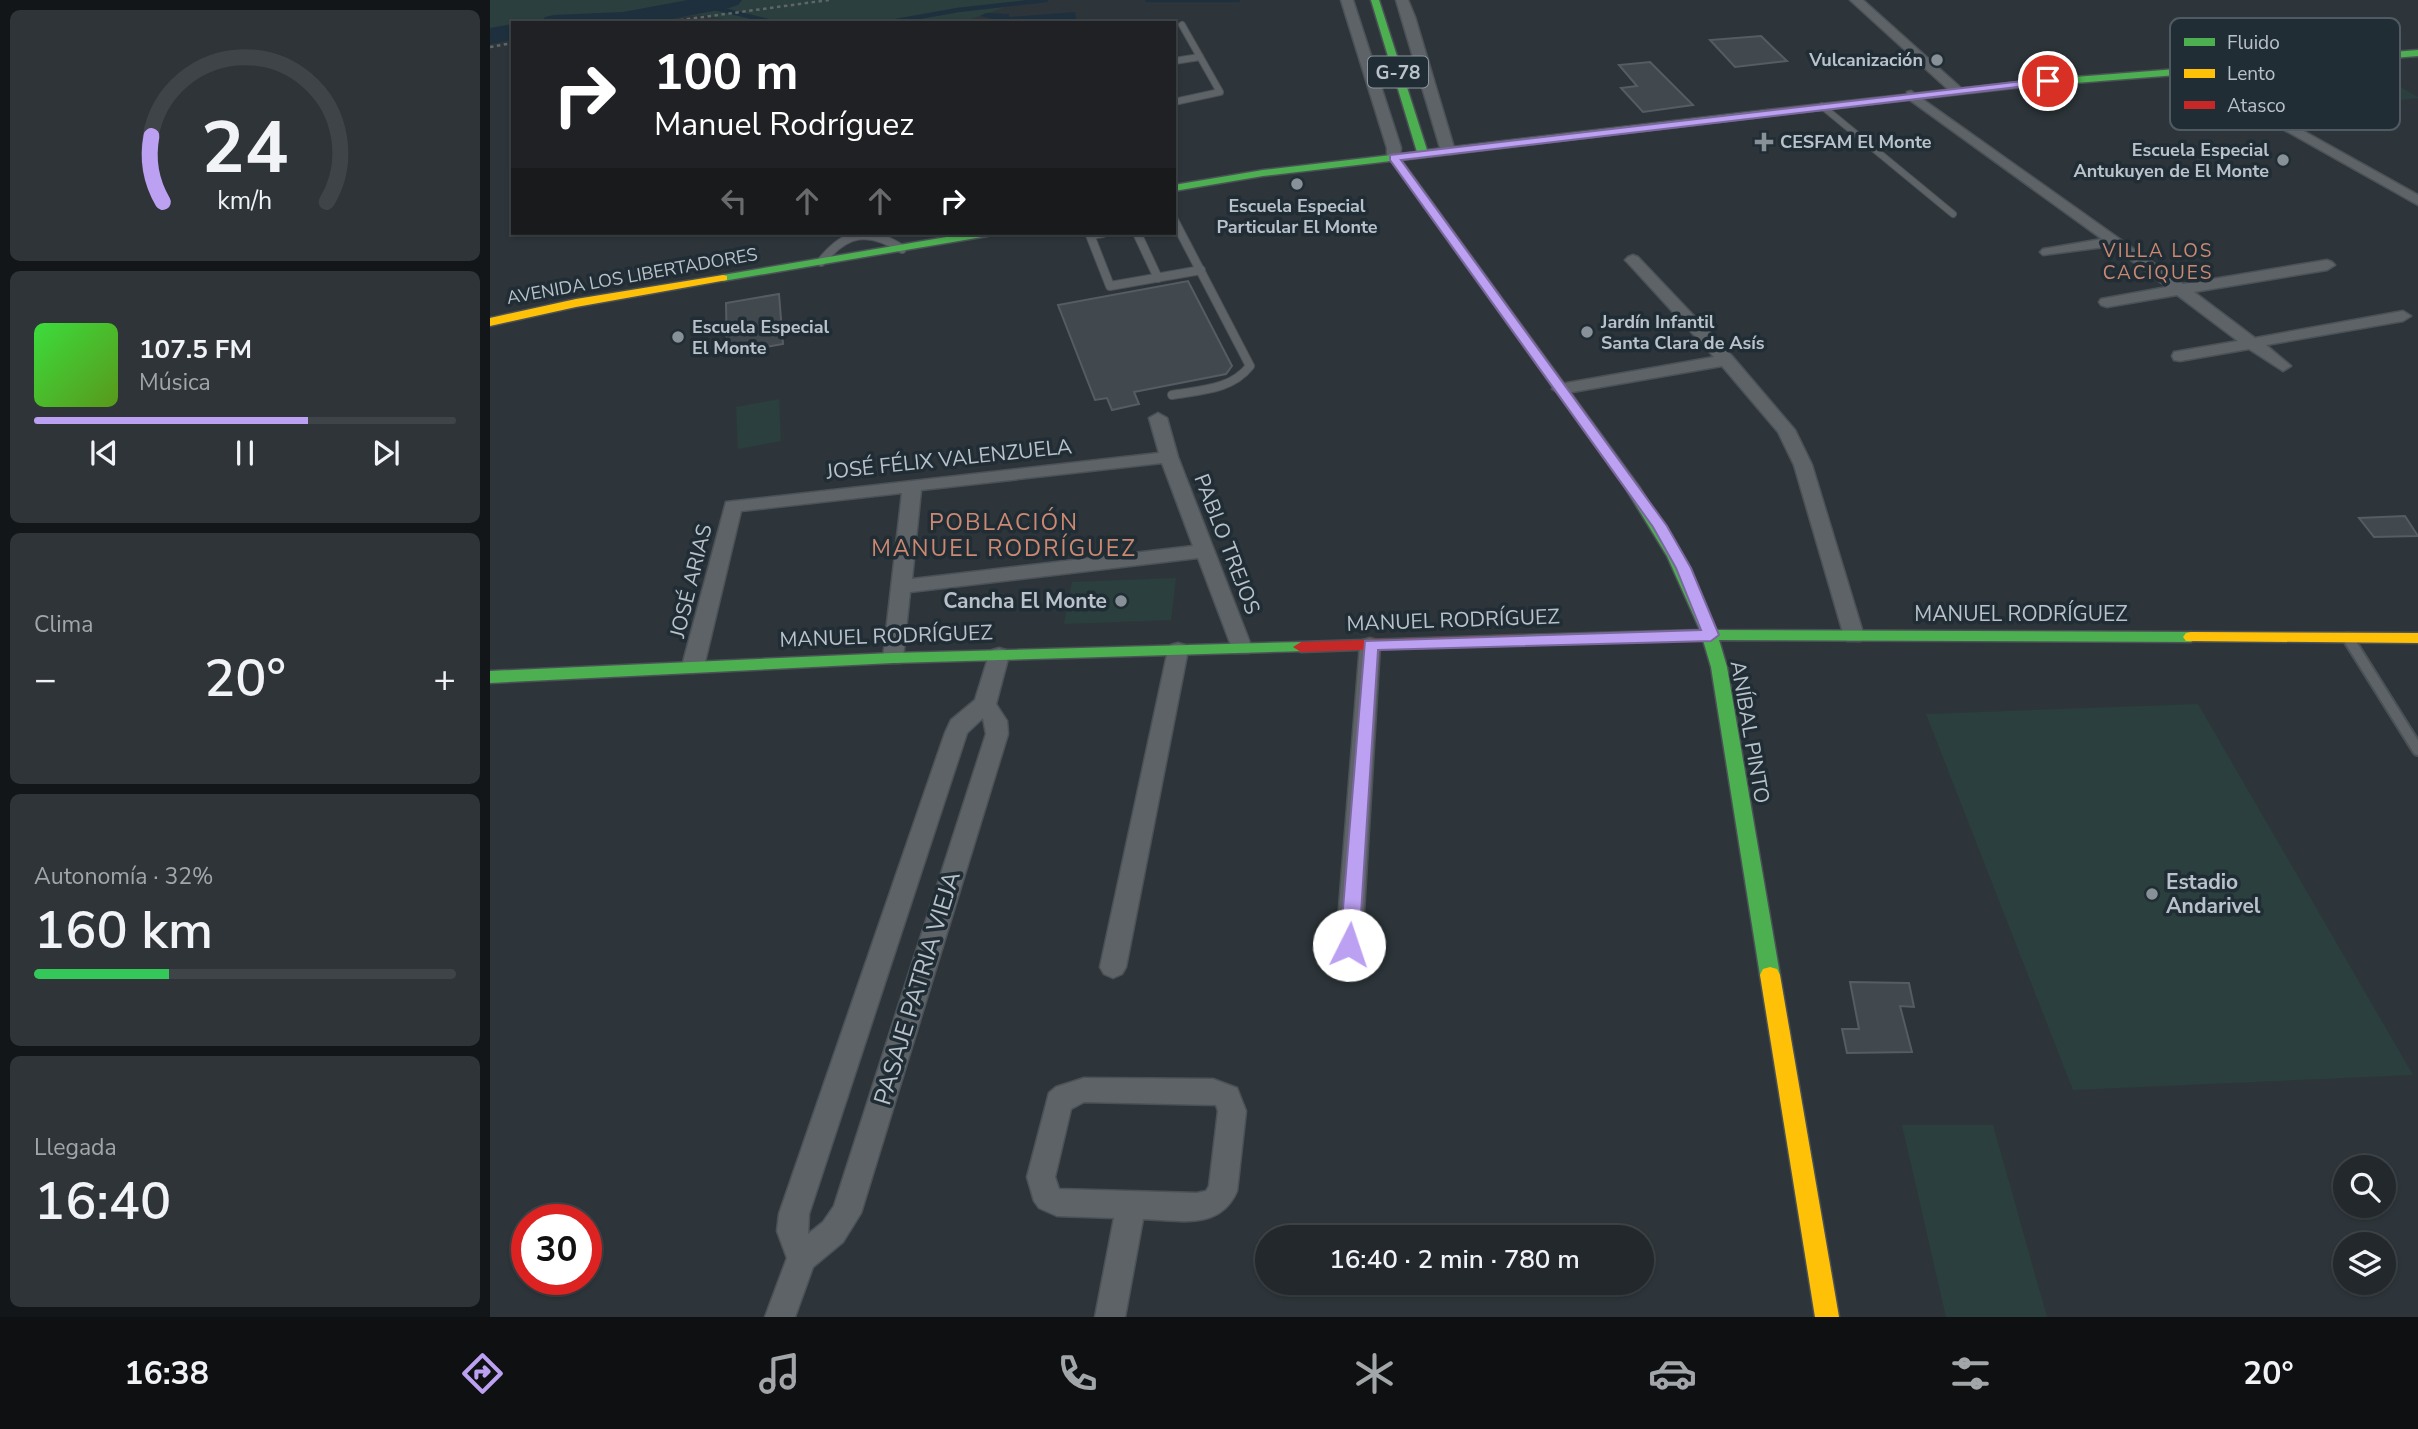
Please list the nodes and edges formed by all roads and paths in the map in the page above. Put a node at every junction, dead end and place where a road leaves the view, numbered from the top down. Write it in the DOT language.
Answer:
graph roads {
  1 [pos="829,0"];
  2 [pos="1347,0"];
  3 [pos="1375,0"];
  4 [pos="1402,0"];
  5 [pos="1856,0"];
  6 [pos="673,21"];
  7 [pos="1182,25"];
  8 [pos="511,43"];
  9 [pos="490,47"];
  10 [pos="2418,53"];
  11 [pos="2400,54"];
  12 [pos="1200,57"];
  13 [pos="1176,61"];
  14 [pos="2170,71"];
  15 [pos="1956,90"];
  16 [pos="1911,96"];
  17 [pos="1176,102"];
  18 [pos="1822,106"];
  19 [pos="1441,129"];
  20 [pos="2293,130"];
  21 [pos="1421,150"];
  22 [pos="1448,151"];
  23 [pos="1394,158"];
  24 [pos="1176,188"];
  25 [pos="2418,201"];
  26 [pos="1954,214"];
  27 [pos="1176,224"];
  28 [pos="977,235"];
  29 [pos="1090,235"];
  30 [pos="1138,235"];
  31 [pos="2115,240"];
  32 [pos="2048,252"];
  33 [pos="1633,260"];
  34 [pos="2327,265"];
  35 [pos="1201,270"];
  36 [pos="1158,278"];
  37 [pos="2180,289"];
  38 [pos="2107,302"];
  39 [pos="2403,316"];
  40 [pos="490,322"];
  41 [pos="2252,343"];
  42 [pos="2180,356"];
  43 [pos="1726,360"];
  44 [pos="2283,366"];
  45 [pos="1561,389"];
  46 [pos="1172,395"];
  47 [pos="1158,418"];
  48 [pos="1169,457"];
  49 [pos="912,486"];
  50 [pos="733,506"];
  51 [pos="1205,551"];
  52 [pos="902,587"];
  53 [pos="1711,635"];
  54 [pos="1854,636"];
  55 [pos="2348,638"];
  56 [pos="2418,638"];
  57 [pos="1370,645"];
  58 [pos="1242,648"];
  59 [pos="1178,650"];
  60 [pos="999,655"];
  61 [pos="893,657"];
  62 [pos="693,666"];
  63 [pos="490,677"];
  64 [pos="985,704"];
  65 [pos="2418,750"];
  66 [pos="1349,945"];
  67 [pos="1113,967"];
  68 [pos="1131,1205"];
  69 [pos="802,1258"];
  70 [pos="780,1317"];
  71 [pos="1110,1317"];
  72 [pos="1827,1317"];
  1 -- 6 [label="path"];
  2 -- 23 [label="street, ANÍBAL PINTO"];
  3 -- 21 [label="street, G-78"];
  4 -- 19 [label="street"];
  5 -- 15 [label="street"];
  7 -- 12 [label="lane"];
  8 -- 9 [label="path"];
  10 -- 11 [label="street"];
  12 -- 13 [label="lane"];
  12 -- 17 [label="lane"];
  14 -- 15 [label="street"];
  15 -- 16 [label="street"];
  16 -- 18 [label="street"];
  16 -- 31 [label="street"];
  18 -- 22 [label="street"];
  18 -- 26 [label="lane"];
  19 -- 21 [label="street"];
  19 -- 22 [label="street"];
  20 -- 25 [label="street"];
  21 -- 22 [label="street"];
  21 -- 23 [label="street"];
  23 -- 24 [label="street"];
  23 -- 45 [label="street, ANÍBAL PINTO"];
  27 -- 35 [label="lane"];
  28 -- 40 [label="street, AVENIDA LOS LIBERTADORES"];
  29 -- 36 [label="lane"];
  30 -- 36 [label="lane"];
  31 -- 32 [label="street"];
  31 -- 37 [label="street"];
  33 -- 43 [label="street"];
  34 -- 37 [label="street"];
  35 -- 36 [label="lane"];
  35 -- 46 [label="lane"];
  37 -- 38 [label="street"];
  37 -- 41 [label="street"];
  39 -- 41 [label="street"];
  41 -- 42 [label="street"];
  41 -- 44 [label="street"];
  43 -- 45 [label="street"];
  43 -- 54 [label="street"];
  45 -- 53 [label="street, ANÍBAL PINTO"];
  47 -- 48 [label="street, PABLO TREJOS"];
  48 -- 49 [label="street, JOSÉ FÉLIX VALENZUELA"];
  48 -- 51 [label="street, PABLO TREJOS"];
  49 -- 50 [label="street, JOSÉ FÉLIX VALENZUELA"];
  49 -- 52 [label="street"];
  50 -- 62 [label="street, JOSÉ ARIAS"];
  51 -- 52 [label="street"];
  51 -- 58 [label="street, PABLO TREJOS"];
  52 -- 61 [label="street"];
  53 -- 54 [label="street, MANUEL RODRÍGUEZ"];
  53 -- 57 [label="street, MANUEL RODRÍGUEZ"];
  53 -- 72 [label="street, ANÍBAL PINTO"];
  54 -- 55 [label="street, MANUEL RODRÍGUEZ"];
  55 -- 56 [label="street, MANUEL RODRÍGUEZ"];
  55 -- 65 [label="lane"];
  57 -- 58 [label="street, MANUEL RODRÍGUEZ"];
  57 -- 66 [label="street"];
  58 -- 59 [label="street, MANUEL RODRÍGUEZ"];
  59 -- 60 [label="street, MANUEL RODRÍGUEZ"];
  59 -- 67 [label="street"];
  60 -- 61 [label="street, MANUEL RODRÍGUEZ"];
  60 -- 64 [label="street"];
  61 -- 62 [label="street, MANUEL RODRÍGUEZ"];
  62 -- 63 [label="street, MANUEL RODRÍGUEZ"];
  64 -- 69 [label="street, PASAJE PATRIA VIEJA"];
  64 -- 69 [label="street, PASAJE PATRIA VIEJA"];
  68 -- 68 [label="street"];
  68 -- 71 [label="street"];
  69 -- 70 [label="street"];
}
